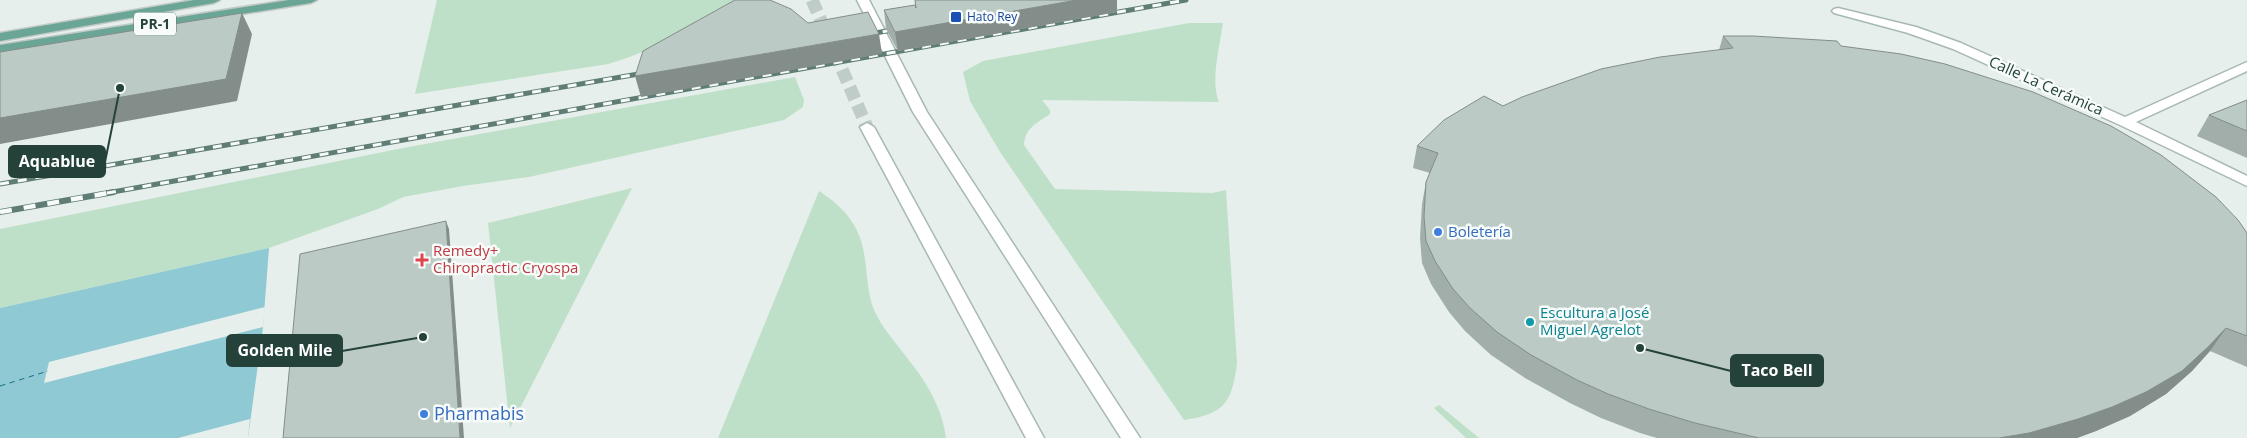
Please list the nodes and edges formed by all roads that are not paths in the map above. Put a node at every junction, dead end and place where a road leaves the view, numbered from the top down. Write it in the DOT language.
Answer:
graph roads {
  1 [pos="214,0"];
  2 [pos="311,0"];
  3 [pos="863,0"];
  4 [pos="1838,11"];
  5 [pos="0,38"];
  6 [pos="0,49"];
  7 [pos="2247,66"];
  8 [pos="2125,122"];
  9 [pos="867,127"];
  10 [pos="2247,182"];
  11 [pos="1035,438"];
  12 [pos="1131,438"];
  1 -- 5 [label="main road, PR-1"];
  2 -- 6 [label="main road, PR-1"];
  3 -- 12 [label="street"];
  4 -- 8 [label="street, Calle La Cerámica"];
  7 -- 8 [label="street"];
  8 -- 10 [label="street, Calle La Cerámica"];
  9 -- 11 [label="street"];
}
